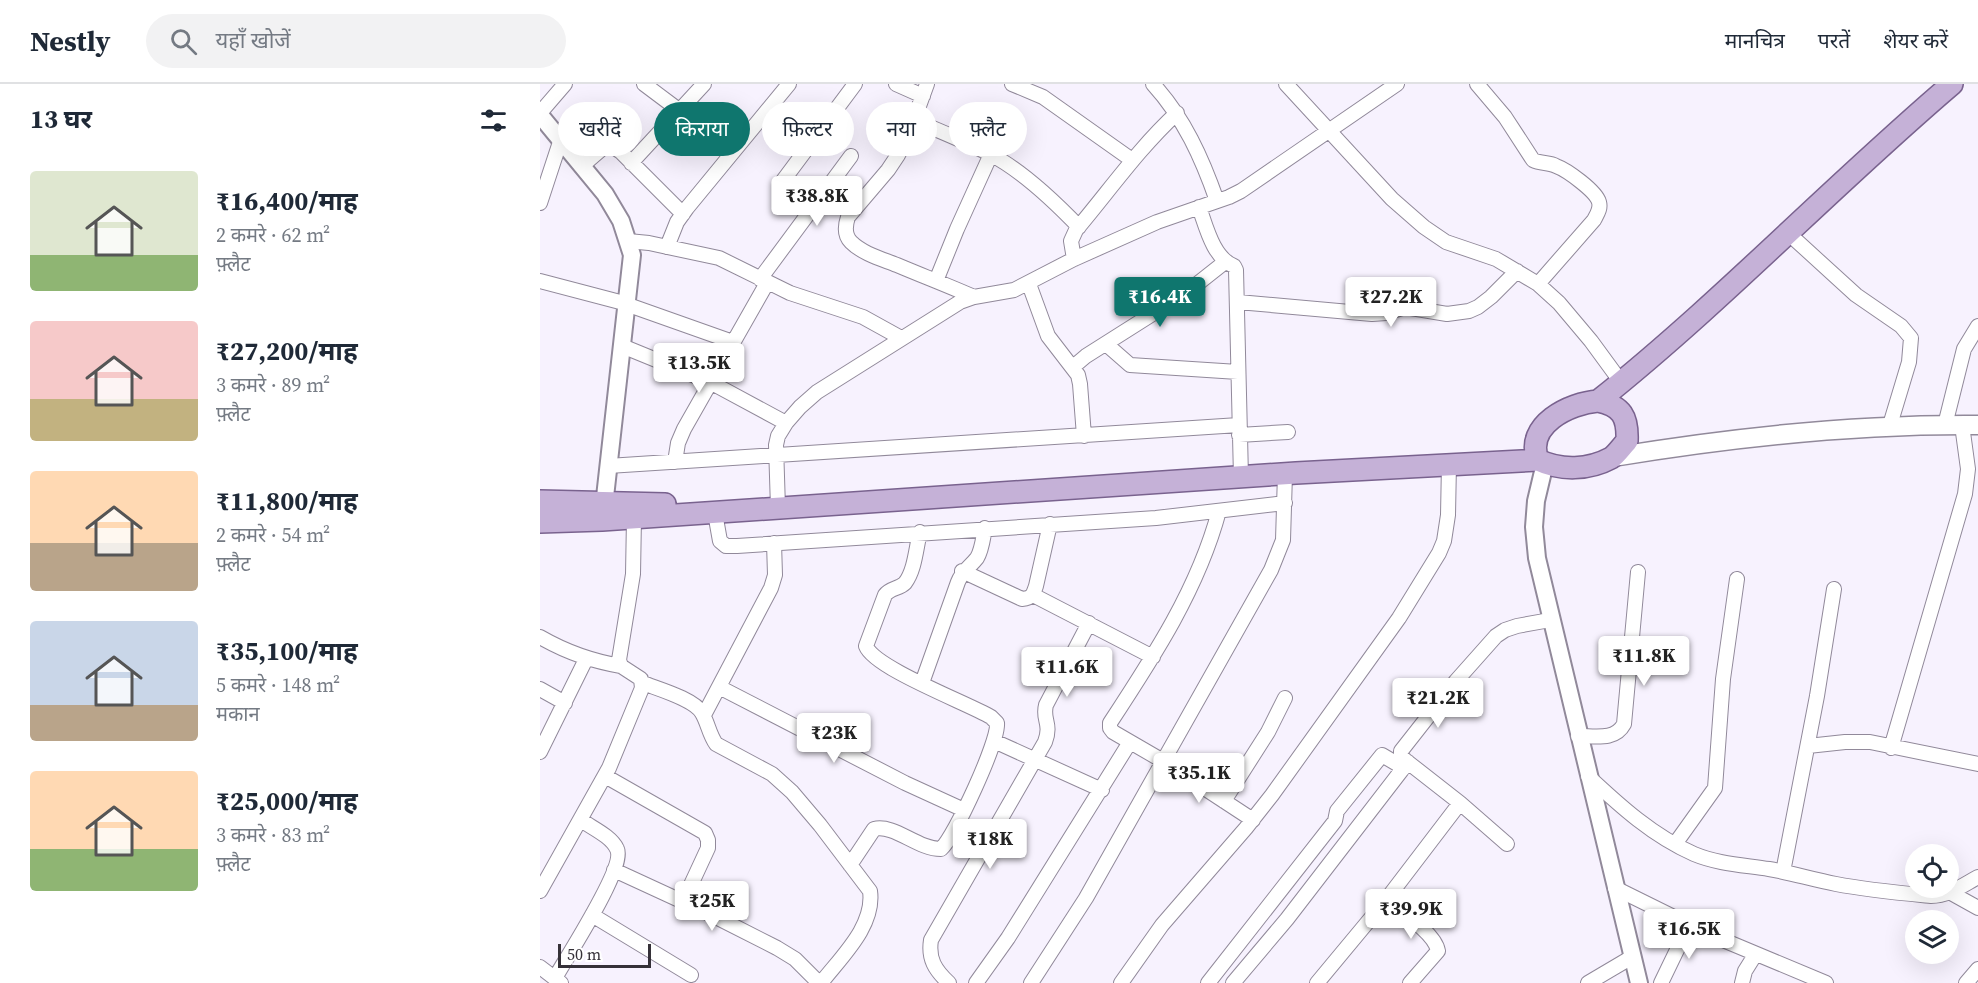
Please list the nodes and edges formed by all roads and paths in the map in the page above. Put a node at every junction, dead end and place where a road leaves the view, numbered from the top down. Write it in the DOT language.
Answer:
graph roads {
  1 [pos="565,84"];
  2 [pos="644,84"];
  3 [pos="704,84"];
  4 [pos="789,84"];
  5 [pos="855,84"];
  6 [pos="896,84"];
  7 [pos="1153,84"];
  8 [pos="1286,84"];
  9 [pos="1397,84"];
  10 [pos="1477,84"];
  11 [pos="1952,84"];
  12 [pos="1018,85"];
  13 [pos="925,90"];
  14 [pos="668,102"];
  15 [pos="688,102"];
  16 [pos="1177,113"];
  17 [pos="540,114"];
  18 [pos="1329,130"];
  19 [pos="558,135"];
  20 [pos="654,139"];
  21 [pos="558,148"];
  22 [pos="574,156"];
  23 [pos="851,156"];
  24 [pos="897,156"];
  25 [pos="990,156"];
  26 [pos="994,156"];
  27 [pos="1132,160"];
  28 [pos="631,163"];
  29 [pos="582,166"];
  30 [pos="782,182"];
  31 [pos="1217,201"];
  32 [pos="540,203"];
  33 [pos="1199,207"];
  34 [pos="683,214"];
  35 [pos="1079,227"];
  36 [pos="1788,233"];
  37 [pos="628,241"];
  38 [pos="668,247"];
  39 [pos="1074,259"];
  40 [pos="1225,262"];
  41 [pos="1517,271"];
  42 [pos="540,281"];
  43 [pos="763,281"];
  44 [pos="936,281"];
  45 [pos="1029,284"];
  46 [pos="1538,284"];
  47 [pos="974,297"];
  48 [pos="1238,302"];
  49 [pos="627,304"];
  50 [pos="1978,326"];
  51 [pos="901,339"];
  52 [pos="733,342"];
  53 [pos="1106,344"];
  54 [pos="622,346"];
  55 [pos="1073,367"];
  56 [pos="1238,372"];
  57 [pos="710,382"];
  58 [pos="1622,382"];
  59 [pos="1598,401"];
  60 [pos="786,423"];
  61 [pos="1890,425"];
  62 [pos="1962,425"];
  63 [pos="1239,430"];
  64 [pos="1288,432"];
  65 [pos="1084,436"];
  66 [pos="776,455"];
  67 [pos="1539,456"];
  68 [pos="1613,457"];
  69 [pos="675,462"];
  70 [pos="1449,464"];
  71 [pos="608,466"];
  72 [pos="1241,472"];
  73 [pos="1285,474"];
  74 [pos="540,501"];
  75 [pos="778,503"];
  76 [pos="1285,503"];
  77 [pos="603,511"];
  78 [pos="1219,511"];
  79 [pos="715,513"];
  80 [pos="634,518"];
  81 [pos="540,522"];
  82 [pos="1050,524"];
  83 [pos="985,528"];
  84 [pos="920,532"];
  85 [pos="774,543"];
  86 [pos="962,572"];
  87 [pos="1638,572"];
  88 [pos="1737,579"];
  89 [pos="1834,589"];
  90 [pos="1033,594"];
  91 [pos="1550,620"];
  92 [pos="1089,623"];
  93 [pos="540,637"];
  94 [pos="1153,657"];
  95 [pos="586,659"];
  96 [pos="621,666"];
  97 [pos="643,683"];
  98 [pos="922,683"];
  99 [pos="719,687"];
  100 [pos="540,689"];
  101 [pos="1285,698"];
  102 [pos="565,703"];
  103 [pos="704,715"];
  104 [pos="1578,736"];
  105 [pos="994,741"];
  106 [pos="1130,742"];
  107 [pos="1808,746"];
  108 [pos="1891,747"];
  109 [pos="540,752"];
  110 [pos="1035,761"];
  111 [pos="1163,761"];
  112 [pos="1978,764"];
  113 [pos="1406,765"];
  114 [pos="605,776"];
  115 [pos="1588,776"];
  116 [pos="1102,790"];
  117 [pos="1224,801"];
  118 [pos="1460,802"];
  119 [pos="964,810"];
  120 [pos="581,820"];
  121 [pos="1253,820"];
  122 [pos="1507,844"];
  123 [pos="1675,844"];
  124 [pos="850,865"];
  125 [pos="614,870"];
  126 [pos="1783,872"];
  127 [pos="1978,877"];
  128 [pos="1616,888"];
  129 [pos="1959,888"];
  130 [pos="540,891"];
  131 [pos="1905,893"];
  132 [pos="1959,897"];
  133 [pos="1386,900"];
  134 [pos="683,902"];
  135 [pos="1978,908"];
  136 [pos="592,915"];
  137 [pos="1689,925"];
  138 [pos="1755,955"];
  139 [pos="1632,957"];
  140 [pos="540,967"];
  141 [pos="1978,969"];
  142 [pos="692,975"];
  143 [pos="558,981"];
  144 [pos="820,983"];
  145 [pos="949,983"];
  146 [pos="976,983"];
  147 [pos="1031,983"];
  148 [pos="1121,983"];
  149 [pos="1208,983"];
  150 [pos="1233,983"];
  151 [pos="1317,983"];
  152 [pos="1410,983"];
  153 [pos="1588,983"];
  154 [pos="1639,983"];
  155 [pos="1661,983"];
  156 [pos="1742,983"];
  157 [pos="1826,983"];
  158 [pos="1966,983"];
  1 -- 17 [label="street"];
  2 -- 14 [label="street"];
  3 -- 15 [label="street"];
  4 -- 34 [label="street"];
  5 -- 30 [label="street"];
  6 -- 13 [label="street"];
  7 -- 16 [label="street"];
  8 -- 18 [label="street"];
  9 -- 18 [label="street"];
  10 -- 46 [label="street"];
  11 -- 36 [label="main road"];
  12 -- 27 [label="street"];
  16 -- 27 [label="street"];
  16 -- 31 [label="street"];
  17 -- 19 [label="street"];
  18 -- 31 [label="street"];
  18 -- 41 [label="street"];
  20 -- 28 [label="street"];
  21 -- 32 [label="street"];
  22 -- 29 [label="street"];
  23 -- 43 [label="street"];
  24 -- 44 [label="street"];
  25 -- 44 [label="street"];
  26 -- 35 [label="street"];
  27 -- 35 [label="street"];
  28 -- 29 [label="street"];
  28 -- 34 [label="street"];
  29 -- 37 [label="street"];
  31 -- 33 [label="street"];
  33 -- 39 [label="street"];
  33 -- 40 [label="street"];
  34 -- 38 [label="street"];
  35 -- 39 [label="street"];
  36 -- 58 [label="main road"];
  36 -- 61 [label="street"];
  37 -- 38 [label="street"];
  37 -- 49 [label="street"];
  38 -- 43 [label="street"];
  39 -- 45 [label="street"];
  40 -- 48 [label="street"];
  40 -- 53 [label="street"];
  41 -- 46 [label="street"];
  41 -- 48 [label="street"];
  42 -- 49 [label="street"];
  43 -- 51 [label="street"];
  43 -- 52 [label="street"];
  44 -- 47 [label="street"];
  45 -- 47 [label="street"];
  45 -- 55 [label="street"];
  46 -- 58 [label="street"];
  47 -- 51 [label="street"];
  48 -- 56 [label="street"];
  49 -- 52 [label="street"];
  49 -- 54 [label="street"];
  50 -- 62 [label="street"];
  51 -- 60 [label="street"];
  52 -- 57 [label="street"];
  53 -- 55 [label="street"];
  53 -- 56 [label="street"];
  54 -- 57 [label="street"];
  54 -- 71 [label="street"];
  55 -- 65 [label="street"];
  56 -- 63 [label="street"];
  57 -- 60 [label="street"];
  57 -- 69 [label="street"];
  58 -- 59 [label="main road"];
  59 -- 67 [label="main road"];
  59 -- 68 [label="main road"];
  60 -- 66 [label="street"];
  61 -- 62 [label="main road"];
  61 -- 68 [label="main road"];
  62 -- 108 [label="street"];
  63 -- 64 [label="street"];
  63 -- 65 [label="street"];
  63 -- 72 [label="street"];
  65 -- 66 [label="street"];
  66 -- 69 [label="street"];
  66 -- 75 [label="street"];
  67 -- 68 [label="main road"];
  67 -- 70 [label="main road"];
  67 -- 72 [label="main road"];
  67 -- 91 [label="street"];
  69 -- 71 [label="street"];
  70 -- 73 [label="main road"];
  70 -- 121 [label="street"];
  71 -- 77 [label="street"];
  72 -- 73 [label="main road"];
  72 -- 75 [label="main road"];
  73 -- 76 [label="street"];
  74 -- 77 [label="main road"];
  75 -- 77 [label="main road"];
  75 -- 79 [label="main road"];
  76 -- 78 [label="street"];
  76 -- 111 [label="street"];
  77 -- 80 [label="main road"];
  77 -- 81 [label="main road"];
  78 -- 82 [label="street"];
  78 -- 94 [label="street"];
  79 -- 80 [label="main road"];
  79 -- 85 [label="street"];
  80 -- 96 [label="street"];
  82 -- 83 [label="street"];
  82 -- 90 [label="street"];
  83 -- 84 [label="street"];
  83 -- 86 [label="street"];
  84 -- 85 [label="street"];
  84 -- 98 [label="street"];
  85 -- 99 [label="street"];
  86 -- 90 [label="street"];
  86 -- 98 [label="street"];
  87 -- 104 [label="street"];
  88 -- 123 [label="street"];
  89 -- 107 [label="street"];
  90 -- 92 [label="street"];
  91 -- 104 [label="street"];
  91 -- 113 [label="street"];
  92 -- 94 [label="street"];
  92 -- 110 [label="street"];
  93 -- 95 [label="street"];
  94 -- 106 [label="street"];
  95 -- 96 [label="street"];
  95 -- 102 [label="street"];
  96 -- 97 [label="street"];
  97 -- 103 [label="street"];
  97 -- 114 [label="street"];
  98 -- 105 [label="street"];
  99 -- 103 [label="street"];
  99 -- 119 [label="street"];
  100 -- 102 [label="street"];
  101 -- 117 [label="street"];
  102 -- 109 [label="street"];
  103 -- 124 [label="street"];
  104 -- 115 [label="street"];
  105 -- 110 [label="street"];
  105 -- 119 [label="street"];
  106 -- 111 [label="street"];
  106 -- 116 [label="street"];
  107 -- 108 [label="street"];
  107 -- 126 [label="street"];
  108 -- 112 [label="street"];
  110 -- 116 [label="street"];
  110 -- 145 [label="street"];
  111 -- 117 [label="street"];
  111 -- 147 [label="street"];
  113 -- 118 [label="street"];
  113 -- 149 [label="street"];
  113 -- 150 [label="street"];
  114 -- 120 [label="street"];
  114 -- 134 [label="street"];
  115 -- 123 [label="street"];
  115 -- 128 [label="street"];
  116 -- 146 [label="street"];
  117 -- 121 [label="street"];
  118 -- 122 [label="street"];
  118 -- 133 [label="street"];
  119 -- 124 [label="street"];
  120 -- 125 [label="street"];
  120 -- 130 [label="street"];
  121 -- 148 [label="street"];
  123 -- 126 [label="street"];
  124 -- 144 [label="street"];
  125 -- 134 [label="street"];
  125 -- 136 [label="street"];
  126 -- 131 [label="street"];
  127 -- 129 [label="street"];
  128 -- 137 [label="street"];
  128 -- 139 [label="street"];
  132 -- 135 [label="street"];
  133 -- 151 [label="street"];
  133 -- 152 [label="street"];
  134 -- 144 [label="street"];
  136 -- 142 [label="street"];
  136 -- 143 [label="street"];
  137 -- 138 [label="street"];
  137 -- 155 [label="street"];
  138 -- 156 [label="street"];
  138 -- 157 [label="street"];
  139 -- 153 [label="street"];
  139 -- 154 [label="street"];
  140 -- 143 [label="street"];
  141 -- 158 [label="street"];
}
